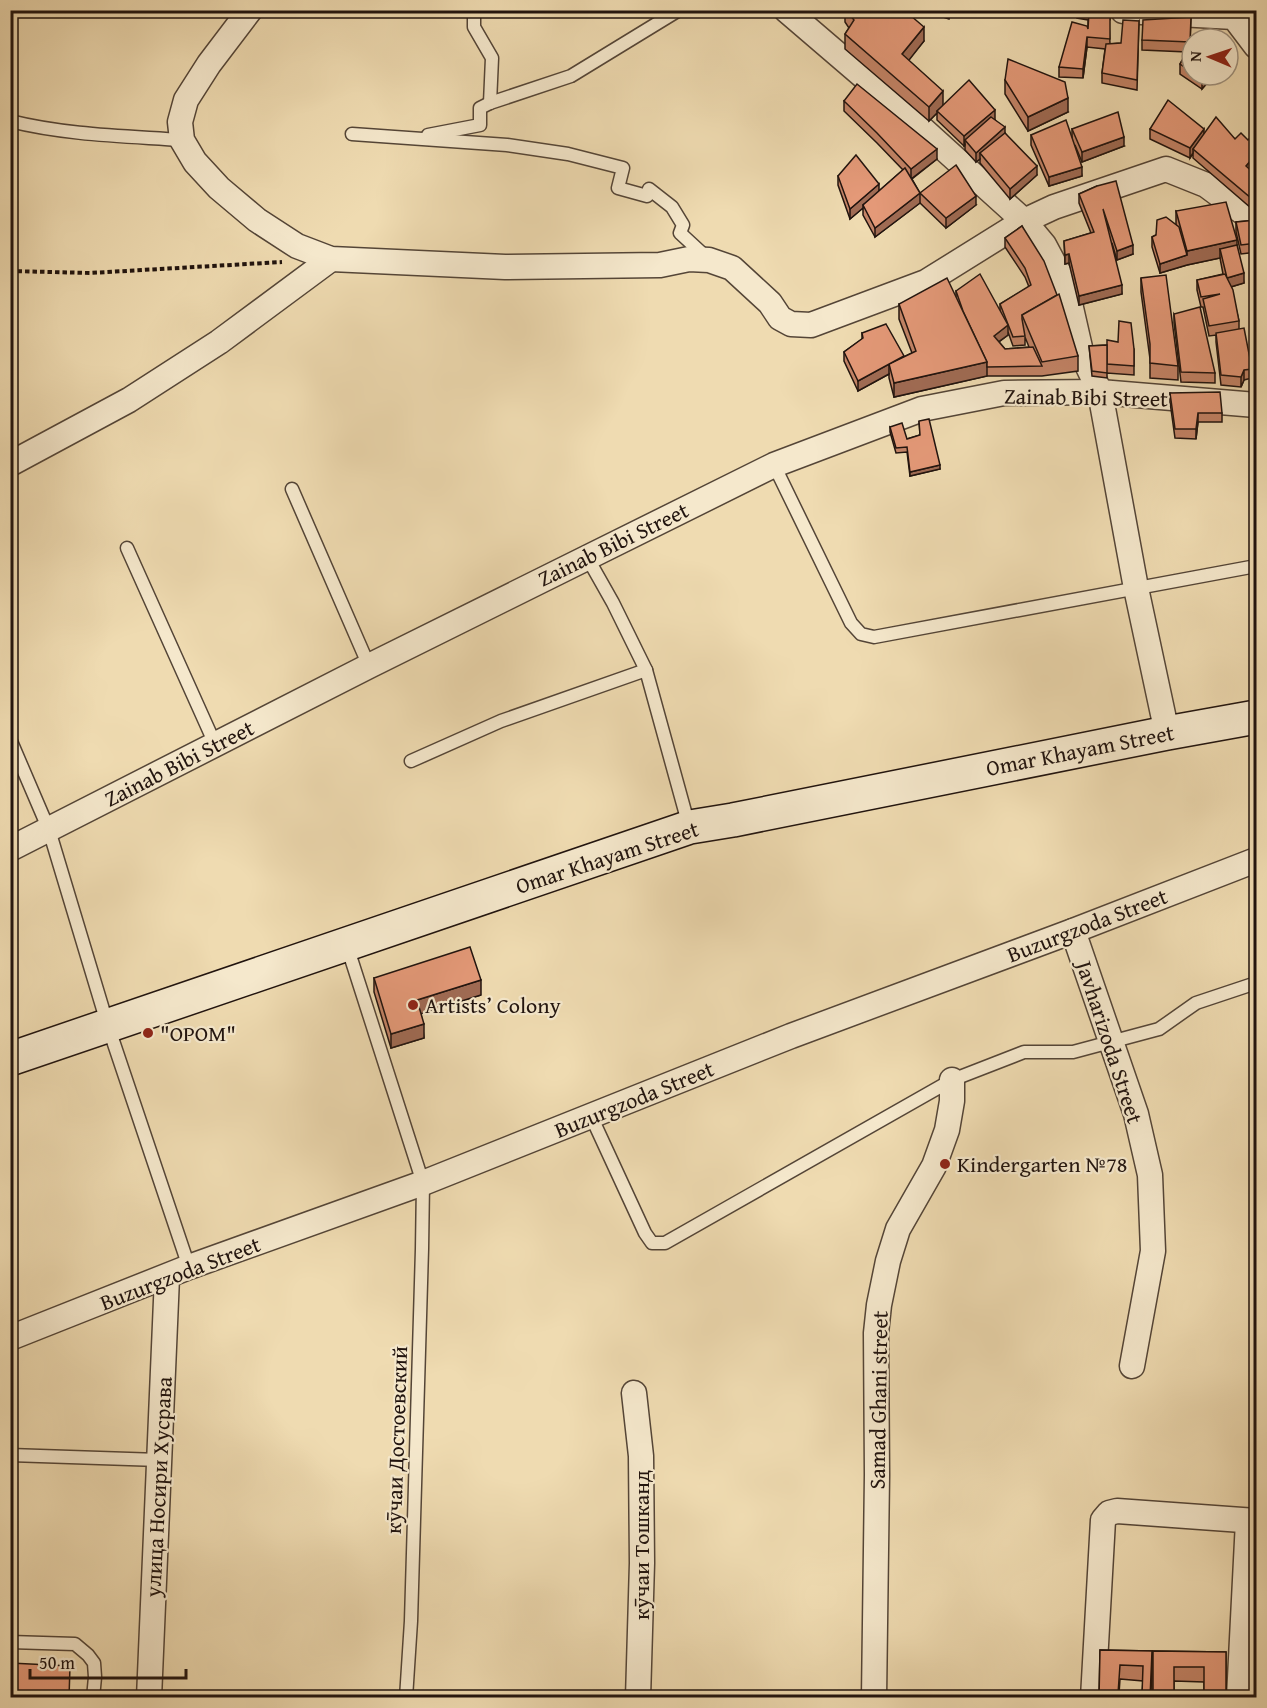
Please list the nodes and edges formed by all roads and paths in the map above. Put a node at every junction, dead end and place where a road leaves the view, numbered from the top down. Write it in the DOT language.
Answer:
graph roads {
  1 [pos="250,10"];
  2 [pos="474,10"];
  3 [pos="679,10"];
  4 [pos="786,10"];
  5 [pos="1123,11"];
  6 [pos="1257,45"];
  7 [pos="490,103"];
  8 [pos="10,121"];
  9 [pos="352,134"];
  10 [pos="413,139"];
  11 [pos="182,140"];
  12 [pos="1024,221"];
  13 [pos="1257,222"];
  14 [pos="331,260"];
  15 [pos="709,260"];
  16 [pos="285,262"];
  17 [pos="10,271"];
  18 [pos="1100,392"];
  19 [pos="1257,405"];
  20 [pos="10,464"];
  21 [pos="774,465"];
  22 [pos="291,489"];
  23 [pos="127,548"];
  24 [pos="587,557"];
  25 [pos="1257,566"];
  26 [pos="1136,588"];
  27 [pos="369,666"];
  28 [pos="646,670"];
  29 [pos="1257,717"];
  30 [pos="1167,732"];
  31 [pos="10,739"];
  32 [pos="215,744"];
  33 [pos="411,761"];
  34 [pos="690,827"];
  35 [pos="49,830"];
  36 [pos="10,849"];
  37 [pos="1257,860"];
  38 [pos="1073,931"];
  39 [pos="347,945"];
  40 [pos="1257,983"];
  41 [pos="108,1026"];
  42 [pos="1112,1042"];
  43 [pos="10,1059"];
  44 [pos="952,1080"];
  45 [pos="591,1116"];
  46 [pos="423,1183"];
  47 [pos="178,1272"];
  48 [pos="10,1338"];
  49 [pos="1132,1366"];
  50 [pos="634,1393"];
  51 [pos="10,1455"];
  52 [pos="159,1460"];
  53 [pos="1252,1521"];
  54 [pos="10,1642"];
  55 [pos="93,1698"];
  56 [pos="149,1698"];
  57 [pos="406,1698"];
  58 [pos="638,1698"];
  59 [pos="874,1698"];
  60 [pos="1093,1698"];
  61 [pos="1239,1698"];
  1 -- 11 [label="street"];
  2 -- 7 [label="lane"];
  3 -- 7 [label="lane"];
  4 -- 12 [label="street"];
  5 -- 6 [label="street"];
  7 -- 10 [label="lane"];
  8 -- 11 [label="lane"];
  9 -- 10 [label="lane"];
  10 -- 15 [label="lane"];
  11 -- 14 [label="street"];
  12 -- 13 [label="street"];
  12 -- 15 [label="street"];
  12 -- 18 [label="street"];
  14 -- 15 [label="street"];
  14 -- 20 [label="street"];
  16 -- 17 [label="path"];
  18 -- 19 [label="street, Zainab Bibi Street"];
  18 -- 21 [label="street, Zainab Bibi Street"];
  18 -- 26 [label="street"];
  21 -- 24 [label="street, Zainab Bibi Street"];
  21 -- 26 [label="lane"];
  22 -- 27 [label="lane"];
  23 -- 32 [label="lane"];
  24 -- 27 [label="street, Zainab Bibi Street"];
  24 -- 28 [label="lane"];
  25 -- 26 [label="lane"];
  26 -- 30 [label="street"];
  27 -- 32 [label="street, Zainab Bibi Street"];
  28 -- 33 [label="lane"];
  28 -- 34 [label="lane"];
  29 -- 30 [label="main road, Omar Khayam Street"];
  30 -- 34 [label="main road, Omar Khayam Street"];
  31 -- 35 [label="lane"];
  32 -- 35 [label="street, Zainab Bibi Street"];
  34 -- 39 [label="main road, Omar Khayam Street"];
  35 -- 36 [label="street, Zainab Bibi Street"];
  35 -- 41 [label="lane"];
  37 -- 38 [label="street, Buzurgzoda Street"];
  38 -- 42 [label="street, Javharizoda Street"];
  38 -- 45 [label="street, Buzurgzoda Street"];
  39 -- 41 [label="main road, Omar Khayam Street"];
  39 -- 46 [label="lane, кӯчаи Достоевский"];
  40 -- 42 [label="lane"];
  41 -- 43 [label="main road, Omar Khayam Street"];
  41 -- 47 [label="lane"];
  42 -- 44 [label="lane"];
  42 -- 49 [label="street, Javharizoda Street"];
  44 -- 45 [label="lane"];
  44 -- 59 [label="street, Samad Ghani street"];
  45 -- 46 [label="street, Buzurgzoda Street"];
  46 -- 47 [label="street, Buzurgzoda Street"];
  46 -- 57 [label="lane, кӯчаи Достоевский"];
  47 -- 48 [label="street, Buzurgzoda Street"];
  47 -- 52 [label="street, улица Носири Хусрава"];
  50 -- 58 [label="street, кӯчаи Тошканд"];
  51 -- 52 [label="lane"];
  52 -- 56 [label="street, улица Носири Хусрава"];
  53 -- 60 [label="street"];
  53 -- 61 [label="street"];
  54 -- 55 [label="lane"];
}
